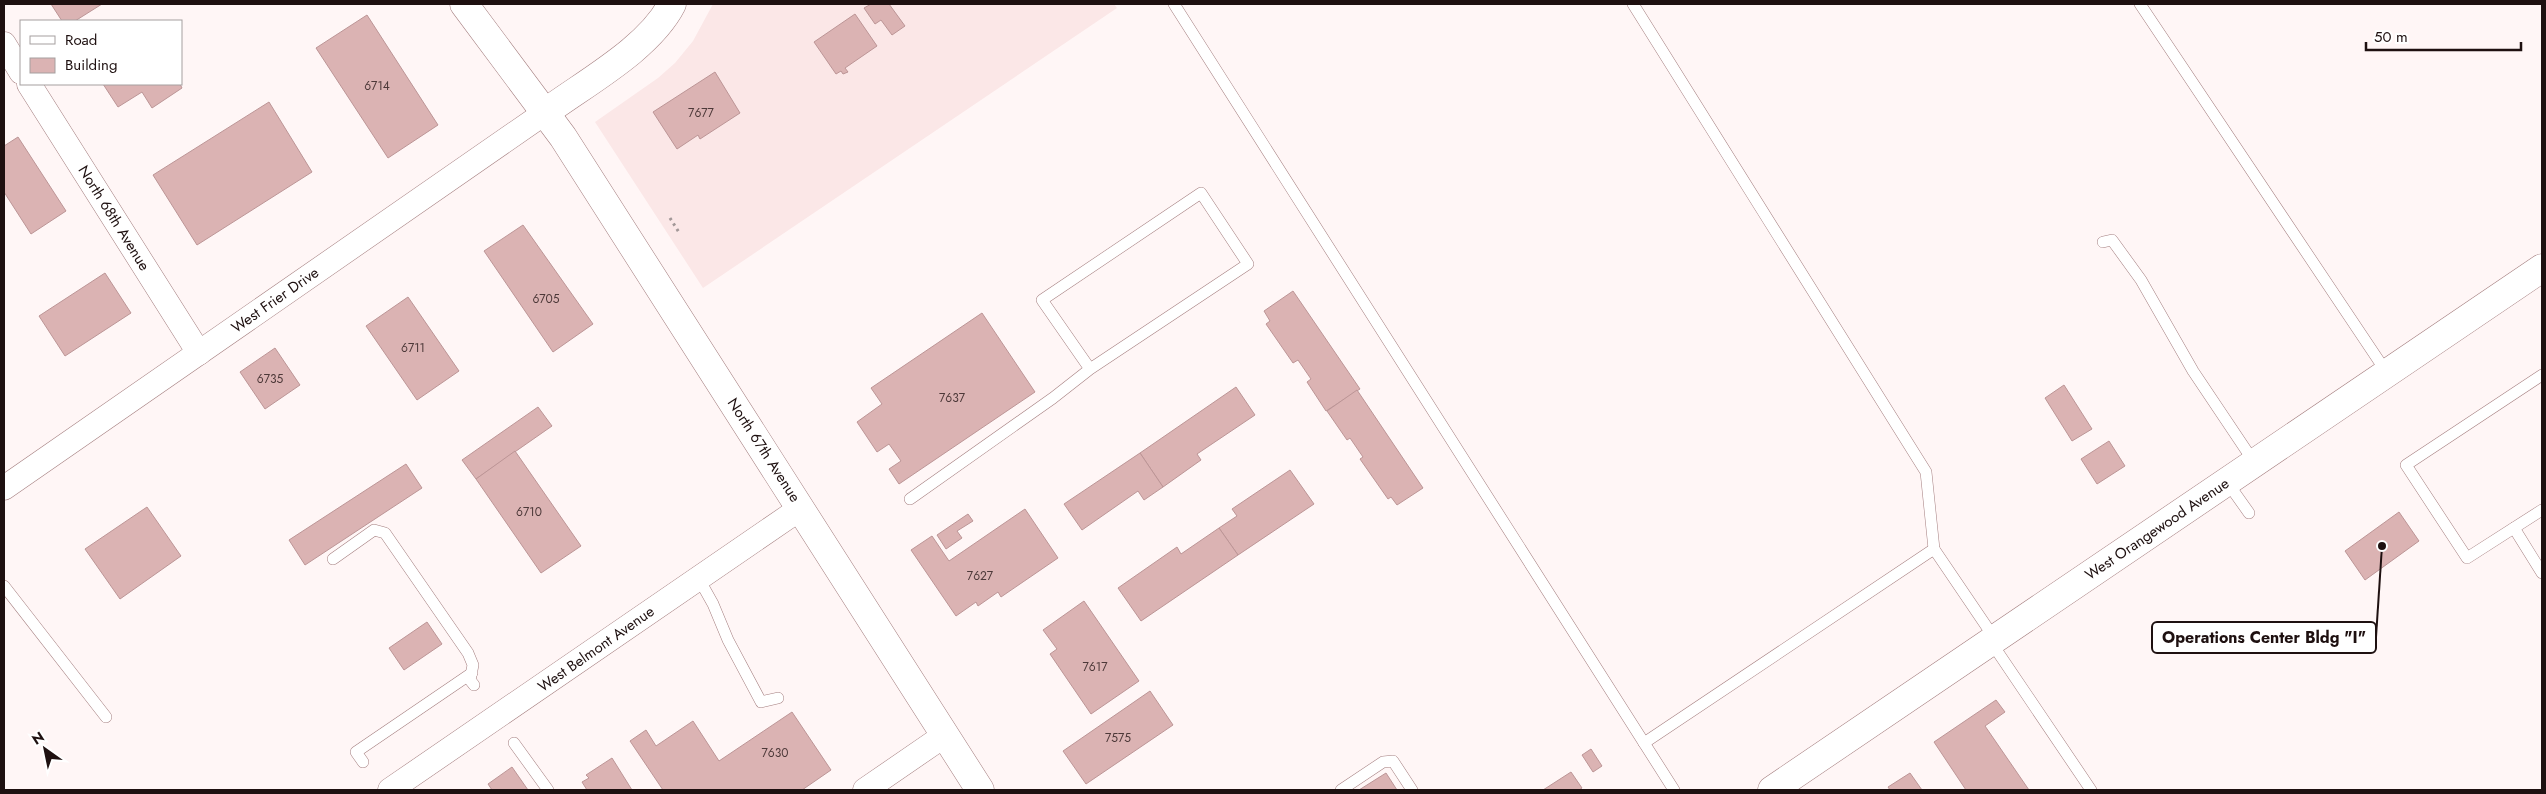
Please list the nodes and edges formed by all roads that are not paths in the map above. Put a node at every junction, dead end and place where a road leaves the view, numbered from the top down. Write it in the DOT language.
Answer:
graph roads {
  1 [pos="464,4"];
  2 [pos="672,4"];
  3 [pos="1174,4"];
  4 [pos="1633,4"];
  5 [pos="2140,4"];
  6 [pos="4,44"];
  7 [pos="20,70"];
  8 [pos="30,85"];
  9 [pos="546,112"];
  10 [pos="2103,242"];
  11 [pos="2542,268"];
  12 [pos="199,353"];
  13 [pos="1090,369"];
  14 [pos="2387,373"];
  15 [pos="2542,375"];
  16 [pos="2254,462"];
  17 [pos="2226,481"];
  18 [pos="4,488"];
  19 [pos="910,499"];
  20 [pos="801,508"];
  21 [pos="2542,510"];
  22 [pos="2249,513"];
  23 [pos="2514,528"];
  24 [pos="1934,549"];
  25 [pos="333,559"];
  26 [pos="2542,573"];
  27 [pos="699,579"];
  28 [pos="4,586"];
  29 [pos="1993,640"];
  30 [pos="472,673"];
  31 [pos="474,685"];
  32 [pos="778,698"];
  33 [pos="106,717"];
  34 [pos="945,735"];
  35 [pos="514,743"];
  36 [pos="1644,743"];
  37 [pos="363,762"];
  38 [pos="390,790"];
  39 [pos="548,790"];
  40 [pos="865,790"];
  41 [pos="980,790"];
  42 [pos="1341,790"];
  43 [pos="1412,790"];
  44 [pos="1674,790"];
  45 [pos="1772,790"];
  46 [pos="2091,790"];
  1 -- 9 [label="main road, North 67th Avenue"];
  2 -- 9 [label="main road"];
  3 -- 36 [label="lane"];
  4 -- 24 [label="lane"];
  5 -- 14 [label="lane"];
  6 -- 7 [label="street"];
  8 -- 12 [label="street, North 68th Avenue"];
  9 -- 12 [label="street, West Frier Drive"];
  9 -- 20 [label="main road, North 67th Avenue"];
  10 -- 16 [label="lane"];
  11 -- 14 [label="main road, West Orangewood Avenue"];
  12 -- 18 [label="street, West Frier Drive"];
  13 -- 13 [label="lane"];
  13 -- 19 [label="lane"];
  14 -- 16 [label="main road, West Orangewood Avenue"];
  15 -- 23 [label="lane"];
  16 -- 17 [label="main road, West Orangewood Avenue"];
  17 -- 22 [label="lane"];
  17 -- 29 [label="main road, West Orangewood Avenue"];
  20 -- 27 [label="street, West Belmont Avenue"];
  20 -- 34 [label="main road, North 67th Avenue"];
  21 -- 23 [label="lane"];
  23 -- 26 [label="lane"];
  24 -- 29 [label="lane"];
  24 -- 36 [label="lane"];
  25 -- 30 [label="lane"];
  27 -- 32 [label="lane"];
  27 -- 38 [label="street, West Belmont Avenue"];
  28 -- 33 [label="lane"];
  29 -- 45 [label="main road, West Orangewood Avenue"];
  29 -- 46 [label="lane"];
  30 -- 31 [label="lane"];
  30 -- 37 [label="lane"];
  34 -- 40 [label="street"];
  34 -- 41 [label="main road, North 67th Avenue"];
  35 -- 39 [label="lane"];
  36 -- 44 [label="lane"];
  42 -- 43 [label="lane"];
}
